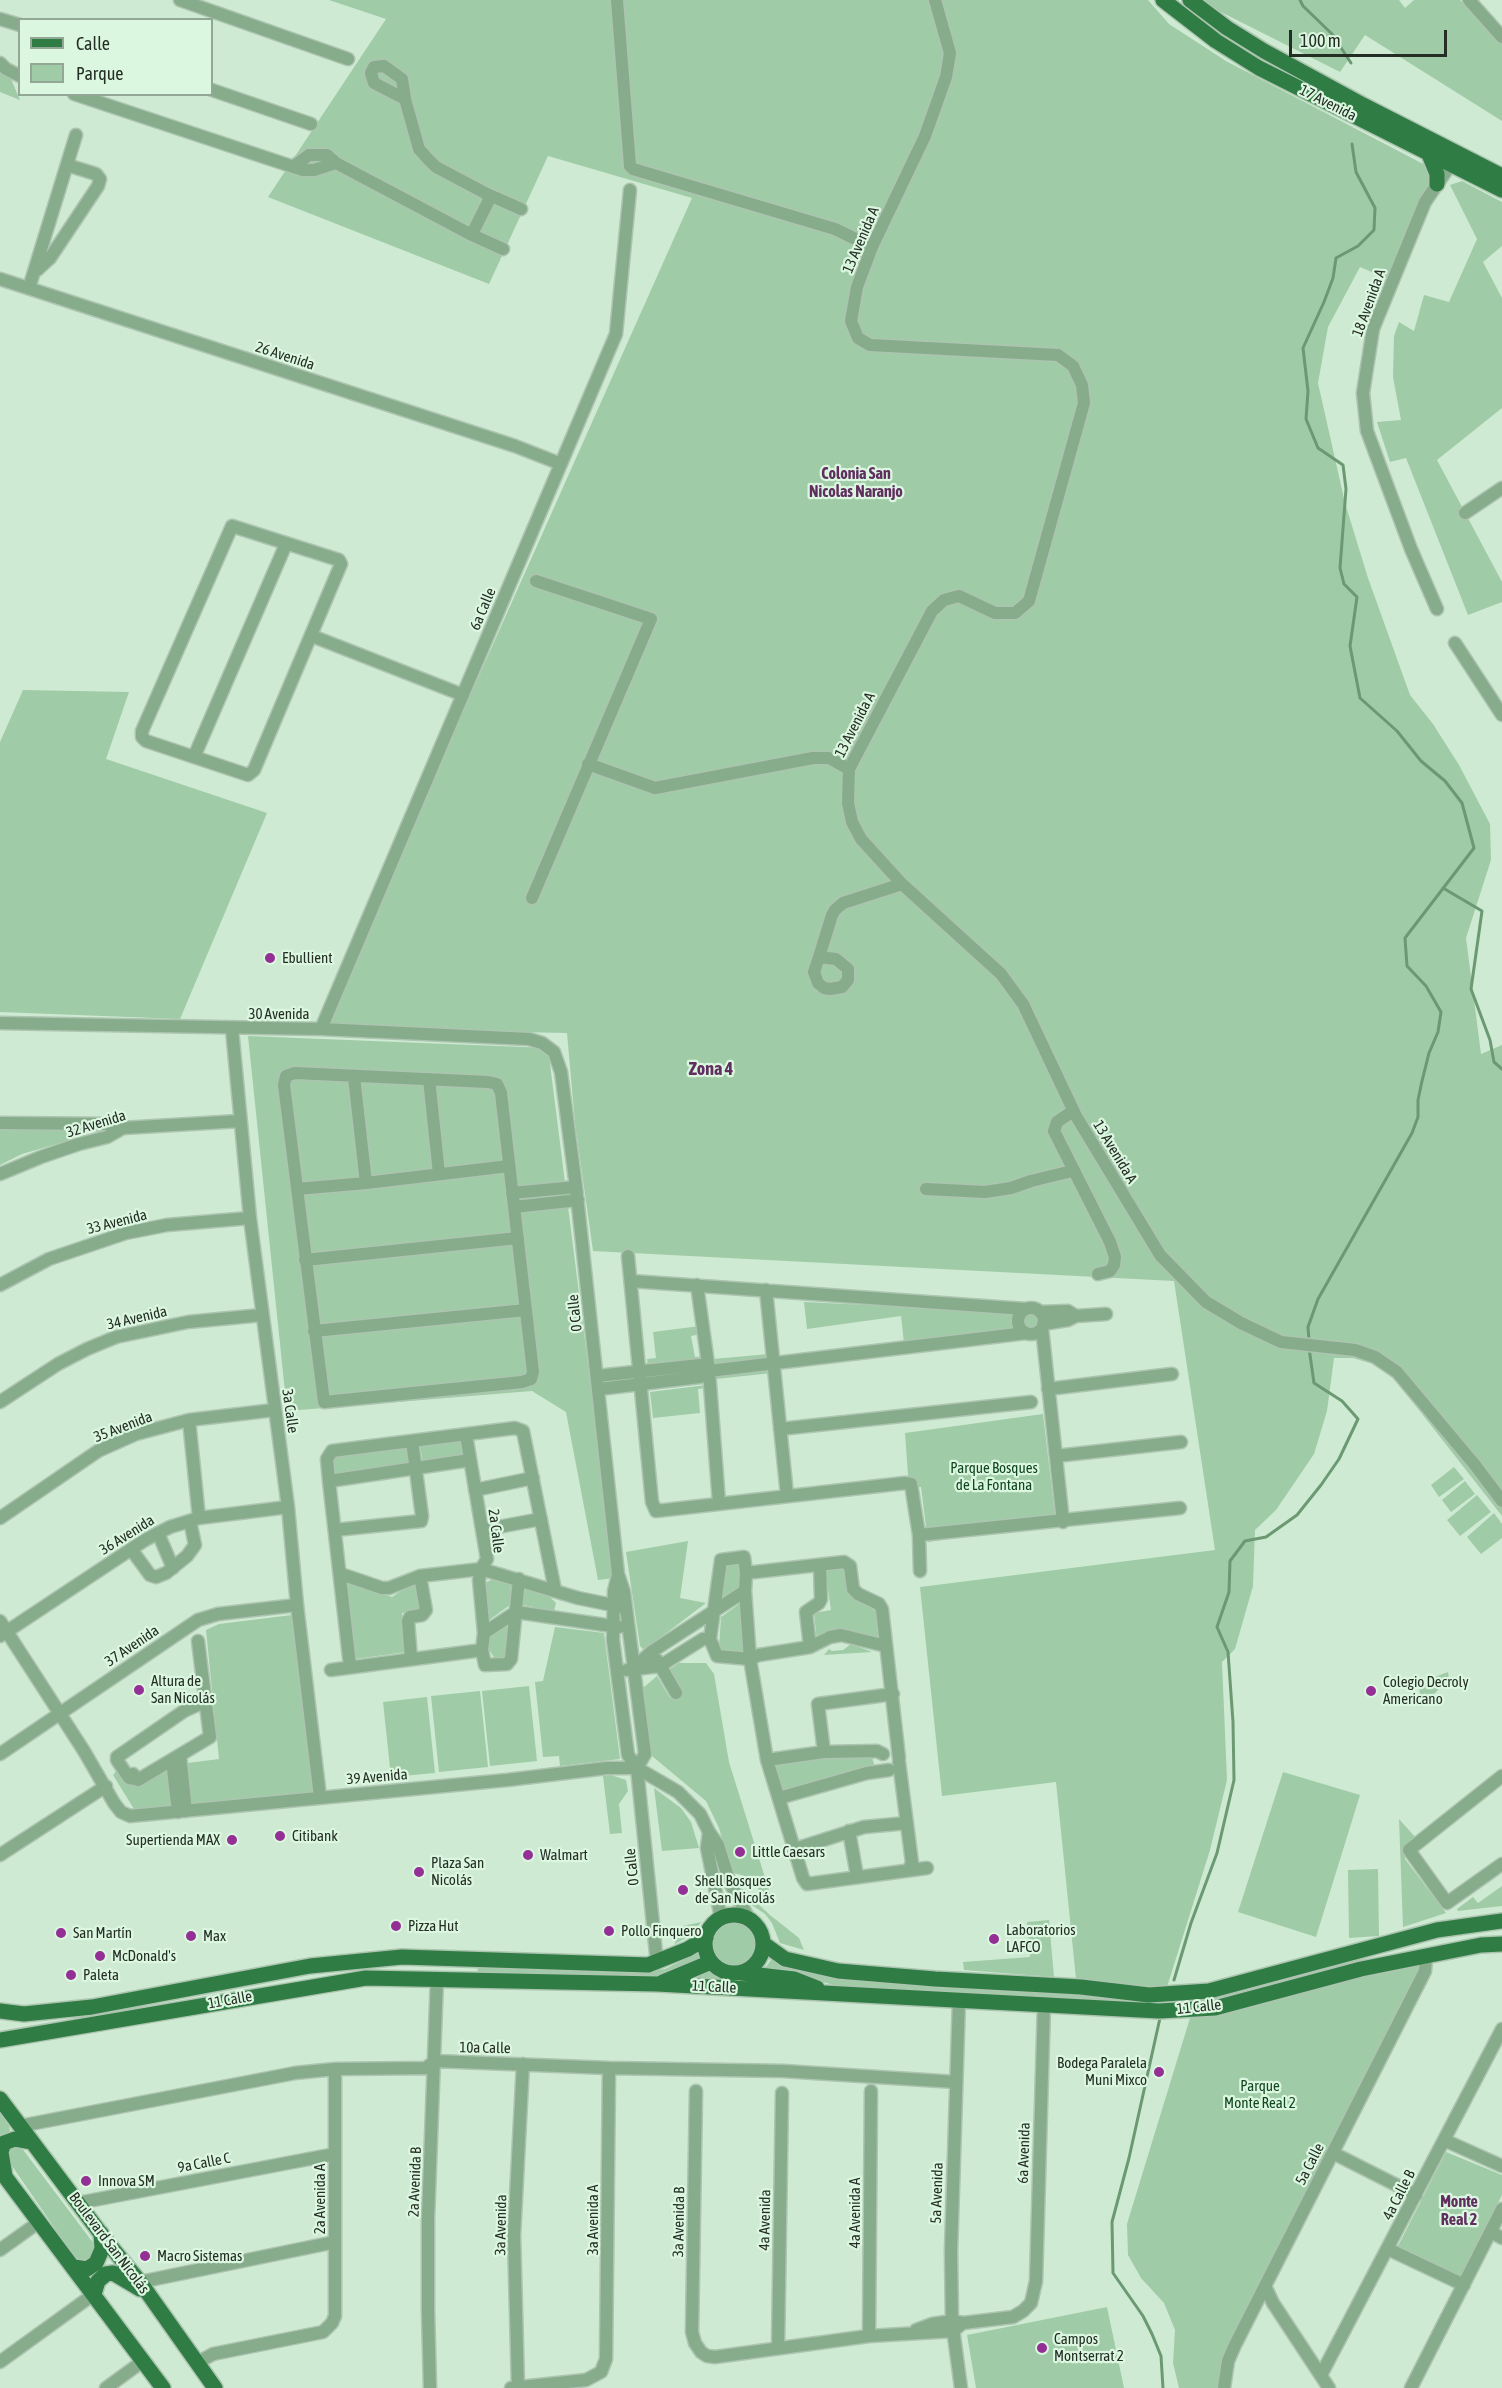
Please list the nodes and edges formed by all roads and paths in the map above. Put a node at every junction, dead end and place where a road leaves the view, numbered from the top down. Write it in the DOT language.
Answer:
graph roads {
  1 [pos="180,0"];
  2 [pos="617,0"];
  3 [pos="935,0"];
  4 [pos="1163,0"];
  5 [pos="1190,0"];
  6 [pos="1469,0"];
  7 [pos="0,19"];
  8 [pos="18,24"];
  9 [pos="1502,38"];
  10 [pos="348,59"];
  11 [pos="0,63"];
  12 [pos="18,75"];
  13 [pos="213,90"];
  14 [pos="80,96"];
  15 [pos="405,99"];
  16 [pos="310,124"];
  17 [pos="76,135"];
  18 [pos="1428,153"];
  19 [pos="1455,158"];
  20 [pos="67,165"];
  21 [pos="1502,176"];
  22 [pos="1437,184"];
  23 [pos="630,190"];
  24 [pos="1502,190"];
  25 [pos="487,194"];
  26 [pos="521,209"];
  27 [pos="470,234"];
  28 [pos="872,247"];
  29 [pos="503,249"];
  30 [pos="36,271"];
  31 [pos="0,279"];
  32 [pos="29,288"];
  33 [pos="561,464"];
  34 [pos="1502,488"];
  35 [pos="1465,513"];
  36 [pos="286,544"];
  37 [pos="536,581"];
  38 [pos="1437,609"];
  39 [pos="312,636"];
  40 [pos="1455,643"];
  41 [pos="463,695"];
  42 [pos="1502,715"];
  43 [pos="194,757"];
  44 [pos="588,764"];
  45 [pos="849,769"];
  46 [pos="902,884"];
  47 [pos="532,898"];
  48 [pos="819,957"];
  49 [pos="0,1023"];
  50 [pos="232,1029"];
  51 [pos="321,1029"];
  52 [pos="554,1052"];
  53 [pos="354,1077"];
  54 [pos="429,1079"];
  55 [pos="1073,1111"];
  56 [pos="240,1121"];
  57 [pos="0,1123"];
  58 [pos="78,1124"];
  59 [pos="123,1128"];
  60 [pos="79,1144"];
  61 [pos="509,1166"];
  62 [pos="1072,1171"];
  63 [pos="0,1174"];
  64 [pos="440,1174"];
  65 [pos="366,1183"];
  66 [pos="297,1189"];
  67 [pos="926,1189"];
  68 [pos="537,1191"];
  69 [pos="512,1193"];
  70 [pos="577,1193"];
  71 [pos="538,1204"];
  72 [pos="514,1207"];
  73 [pos="250,1218"];
  74 [pos="518,1238"];
  75 [pos="628,1256"];
  76 [pos="305,1260"];
  77 [pos="1098,1274"];
  78 [pos="631,1281"];
  79 [pos="0,1285"];
  80 [pos="698,1285"];
  81 [pos="766,1290"];
  82 [pos="1025,1309"];
  83 [pos="526,1310"];
  84 [pos="1106,1314"];
  85 [pos="262,1315"];
  86 [pos="1042,1321"];
  87 [pos="314,1331"];
  88 [pos="1026,1333"];
  89 [pos="773,1363"];
  90 [pos="709,1371"];
  91 [pos="1172,1374"];
  92 [pos="640,1377"];
  93 [pos="598,1382"];
  94 [pos="1048,1389"];
  95 [pos="0,1402"];
  96 [pos="1031,1402"];
  97 [pos="274,1410"];
  98 [pos="189,1420"];
  99 [pos="780,1429"];
  100 [pos="466,1435"];
  101 [pos="412,1442"];
  102 [pos="1181,1442"];
  103 [pos="1056,1456"];
  104 [pos="471,1460"];
  105 [pos="417,1469"];
  106 [pos="533,1478"];
  107 [pos="329,1481"];
  108 [pos="475,1490"];
  109 [pos="787,1495"];
  110 [pos="1502,1501"];
  111 [pos="719,1503"];
  112 [pos="288,1507"];
  113 [pos="1180,1508"];
  114 [pos="0,1518"];
  115 [pos="541,1519"];
  116 [pos="194,1520"];
  117 [pos="1063,1522"];
  118 [pos="335,1530"];
  119 [pos="482,1530"];
  120 [pos="158,1533"];
  121 [pos="919,1535"];
  122 [pos="131,1549"];
  123 [pos="820,1565"];
  124 [pos="173,1568"];
  125 [pos="481,1569"];
  126 [pos="920,1571"];
  127 [pos="747,1573"];
  128 [pos="340,1574"];
  129 [pos="420,1575"];
  130 [pos="519,1579"];
  131 [pos="555,1590"];
  132 [pos="745,1591"];
  133 [pos="593,1601"];
  134 [pos="297,1605"];
  135 [pos="620,1606"];
  136 [pos="715,1610"];
  137 [pos="516,1612"];
  138 [pos="589,1624"];
  139 [pos="612,1627"];
  140 [pos="628,1628"];
  141 [pos="2,1630"];
  142 [pos="484,1633"];
  143 [pos="672,1639"];
  144 [pos="710,1640"];
  145 [pos="198,1641"];
  146 [pos="886,1646"];
  147 [pos="810,1647"];
  148 [pos="482,1650"];
  149 [pos="651,1652"];
  150 [pos="682,1652"];
  151 [pos="411,1659"];
  152 [pos="750,1659"];
  153 [pos="350,1666"];
  154 [pos="660,1666"];
  155 [pos="633,1669"];
  156 [pos="331,1670"];
  157 [pos="616,1672"];
  158 [pos="676,1693"];
  159 [pos="893,1694"];
  160 [pos="206,1701"];
  161 [pos="60,1713"];
  162 [pos="824,1752"];
  163 [pos="0,1754"];
  164 [pos="176,1757"];
  165 [pos="767,1760"];
  166 [pos="892,1761"];
  167 [pos="637,1768"];
  168 [pos="1502,1776"];
  169 [pos="106,1786"];
  170 [pos="320,1797"];
  171 [pos="779,1798"];
  172 [pos="182,1811"];
  173 [pos="907,1823"];
  174 [pos="849,1831"];
  175 [pos="709,1832"];
  176 [pos="795,1849"];
  177 [pos="0,1855"];
  178 [pos="1502,1864"];
  179 [pos="927,1868"];
  180 [pos="909,1869"];
  181 [pos="857,1876"];
  182 [pos="1502,1916"];
  183 [pos="721,1918"];
  184 [pos="749,1919"];
  185 [pos="1502,1921"];
  186 [pos="1482,1922"];
  187 [pos="706,1938"];
  188 [pos="764,1944"];
  189 [pos="1502,1944"];
  190 [pos="1426,1956"];
  191 [pos="711,1962"];
  192 [pos="657,1963"];
  193 [pos="741,1973"];
  194 [pos="437,1978"];
  195 [pos="657,1984"];
  196 [pos="832,1994"];
  197 [pos="959,1999"];
  198 [pos="1044,2004"];
  199 [pos="0,2011"];
  200 [pos="1502,2029"];
  201 [pos="0,2040"];
  202 [pos="435,2061"];
  203 [pos="523,2064"];
  204 [pos="609,2068"];
  205 [pos="334,2069"];
  206 [pos="956,2082"];
  207 [pos="696,2091"];
  208 [pos="871,2091"];
  209 [pos="782,2092"];
  210 [pos="0,2099"];
  211 [pos="20,2126"];
  212 [pos="1444,2140"];
  213 [pos="32,2142"];
  214 [pos="1333,2153"];
  215 [pos="335,2154"];
  216 [pos="1502,2166"];
  217 [pos="2,2173"];
  218 [pos="1416,2195"];
  219 [pos="78,2203"];
  220 [pos="1502,2209"];
  221 [pos="39,2222"];
  222 [pos="101,2233"];
  223 [pos="1496,2235"];
  224 [pos="335,2242"];
  225 [pos="1388,2248"];
  226 [pos="0,2250"];
  227 [pos="74,2267"];
  228 [pos="1464,2285"];
  229 [pos="1265,2286"];
  230 [pos="144,2288"];
  231 [pos="94,2294"];
  232 [pos="956,2325"];
  233 [pos="869,2336"];
  234 [pos="778,2348"];
  235 [pos="143,2361"];
  236 [pos="0,2362"];
  237 [pos="197,2363"];
  238 [pos="1321,2375"];
  239 [pos="515,2387"];
  240 [pos="106,2388"];
  241 [pos="163,2388"];
  242 [pos="215,2388"];
  243 [pos="430,2388"];
  244 [pos="961,2388"];
  245 [pos="1224,2388"];
  246 [pos="1329,2388"];
  247 [pos="1411,2388"];
  1 -- 10 [label="street"];
  2 -- 28 [label="street"];
  3 -- 28 [label="street, 13 Avenida A"];
  4 -- 18 [label="main road, 17 Avenida"];
  5 -- 19 [label="main road, 17 Avenida"];
  6 -- 9 [label="street"];
  7 -- 8 [label="street"];
  11 -- 12 [label="street"];
  13 -- 16 [label="street"];
  14 -- 27 [label="street"];
  15 -- 25 [label="street"];
  17 -- 20 [label="street"];
  18 -- 19 [label="main road, 17 Avenida"];
  18 -- 22 [label="main road"];
  19 -- 21 [label="main road, 17 Avenida"];
  19 -- 22 [label="street, 18 Avenida A"];
  19 -- 24 [label="main road, 17 Avenida"];
  20 -- 30 [label="street"];
  20 -- 30 [label="street"];
  22 -- 38 [label="street, 18 Avenida A"];
  23 -- 33 [label="street, 6a Calle"];
  25 -- 26 [label="street"];
  25 -- 27 [label="street"];
  27 -- 29 [label="street"];
  28 -- 45 [label="street, 13 Avenida A"];
  30 -- 32 [label="street"];
  31 -- 32 [label="street, 26 Avenida"];
  32 -- 33 [label="street, 26 Avenida"];
  33 -- 41 [label="street, 6a Calle"];
  34 -- 35 [label="street"];
  36 -- 39 [label="street"];
  36 -- 43 [label="street"];
  36 -- 43 [label="street"];
  37 -- 44 [label="street"];
  39 -- 41 [label="street"];
  39 -- 43 [label="street"];
  40 -- 42 [label="street"];
  41 -- 51 [label="street, 6a Calle"];
  44 -- 45 [label="street"];
  44 -- 47 [label="street"];
  45 -- 46 [label="street, 13 Avenida A"];
  46 -- 48 [label="street"];
  46 -- 55 [label="street, 13 Avenida A"];
  49 -- 50 [label="street, 30 Avenida"];
  50 -- 51 [label="street, 30 Avenida"];
  50 -- 56 [label="street, 3a Calle"];
  51 -- 52 [label="street, 30 Avenida"];
  52 -- 70 [label="street, 0 Calle"];
  53 -- 54 [label="street"];
  53 -- 65 [label="street"];
  53 -- 66 [label="street"];
  54 -- 61 [label="street"];
  54 -- 64 [label="street"];
  55 -- 62 [label="street"];
  55 -- 110 [label="street, 13 Avenida A"];
  56 -- 59 [label="street, 32 Avenida"];
  56 -- 73 [label="street, 3a Calle"];
  57 -- 58 [label="street"];
  58 -- 59 [label="street"];
  58 -- 60 [label="street"];
  59 -- 60 [label="street, 32 Avenida"];
  60 -- 63 [label="street, 32 Avenida"];
  61 -- 64 [label="street"];
  61 -- 69 [label="street"];
  62 -- 67 [label="street"];
  62 -- 77 [label="street"];
  64 -- 65 [label="street"];
  65 -- 66 [label="street"];
  66 -- 76 [label="street"];
  68 -- 69 [label="street"];
  68 -- 70 [label="street"];
  68 -- 71 [label="street"];
  69 -- 72 [label="street"];
  70 -- 71 [label="street"];
  70 -- 93 [label="street, 0 Calle"];
  71 -- 72 [label="street"];
  72 -- 74 [label="street"];
  73 -- 79 [label="street, 33 Avenida"];
  73 -- 85 [label="street, 3a Calle"];
  74 -- 76 [label="street"];
  74 -- 83 [label="street"];
  75 -- 78 [label="street"];
  76 -- 87 [label="street"];
  78 -- 80 [label="street"];
  78 -- 92 [label="street"];
  80 -- 81 [label="street"];
  80 -- 90 [label="street"];
  81 -- 82 [label="street"];
  81 -- 89 [label="street"];
  82 -- 86 [label="street"];
  82 -- 88 [label="street"];
  83 -- 87 [label="street"];
  83 -- 87 [label="street"];
  84 -- 86 [label="street"];
  85 -- 95 [label="street, 34 Avenida"];
  85 -- 97 [label="street, 3a Calle"];
  86 -- 88 [label="street"];
  86 -- 94 [label="street"];
  88 -- 89 [label="street"];
  89 -- 90 [label="street"];
  89 -- 99 [label="street"];
  90 -- 92 [label="street"];
  90 -- 111 [label="street"];
  91 -- 94 [label="street"];
  92 -- 93 [label="street"];
  92 -- 111 [label="street"];
  93 -- 135 [label="street, 0 Calle"];
  94 -- 103 [label="street"];
  96 -- 99 [label="street"];
  97 -- 98 [label="street, 35 Avenida"];
  97 -- 112 [label="street, 3a Calle"];
  98 -- 114 [label="street, 35 Avenida"];
  98 -- 116 [label="street"];
  99 -- 109 [label="street"];
  100 -- 101 [label="street"];
  100 -- 104 [label="street, 2a Calle"];
  100 -- 106 [label="street"];
  101 -- 105 [label="street"];
  101 -- 107 [label="street"];
  102 -- 103 [label="street"];
  103 -- 117 [label="street"];
  104 -- 105 [label="street"];
  104 -- 108 [label="street, 2a Calle"];
  105 -- 107 [label="street"];
  105 -- 118 [label="street"];
  106 -- 108 [label="street"];
  106 -- 115 [label="street"];
  107 -- 118 [label="street"];
  108 -- 119 [label="street, 2a Calle"];
  109 -- 111 [label="street"];
  109 -- 121 [label="street"];
  112 -- 116 [label="street, 36 Avenida"];
  112 -- 134 [label="street, 3a Calle"];
  113 -- 117 [label="street"];
  115 -- 119 [label="street"];
  115 -- 131 [label="street"];
  116 -- 120 [label="street, 36 Avenida"];
  116 -- 124 [label="street"];
  117 -- 121 [label="street"];
  118 -- 128 [label="street"];
  119 -- 125 [label="street, 2a Calle"];
  120 -- 122 [label="street, 36 Avenida"];
  120 -- 124 [label="street"];
  121 -- 126 [label="street"];
  122 -- 124 [label="street"];
  122 -- 141 [label="street, 36 Avenida"];
  123 -- 127 [label="street"];
  123 -- 146 [label="street"];
  123 -- 147 [label="street"];
  125 -- 129 [label="street"];
  125 -- 130 [label="street"];
  125 -- 142 [label="street, 2a Calle"];
  127 -- 132 [label="street"];
  127 -- 136 [label="street"];
  128 -- 129 [label="street"];
  128 -- 153 [label="street"];
  129 -- 151 [label="street"];
  130 -- 131 [label="street"];
  130 -- 137 [label="street"];
  131 -- 133 [label="street"];
  132 -- 136 [label="street"];
  132 -- 152 [label="street"];
  133 -- 135 [label="street"];
  133 -- 138 [label="street"];
  134 -- 161 [label="street, 37 Avenida"];
  134 -- 170 [label="street, 3a Calle"];
  135 -- 139 [label="street, 0 Calle"];
  135 -- 140 [label="street, 0 Calle"];
  136 -- 143 [label="street"];
  136 -- 144 [label="street"];
  137 -- 138 [label="street"];
  137 -- 142 [label="street"];
  137 -- 148 [label="street, 2a Calle"];
  138 -- 139 [label="street"];
  139 -- 140 [label="street"];
  139 -- 157 [label="street, 0 Calle"];
  140 -- 155 [label="street, 0 Calle"];
  141 -- 161 [label="street"];
  142 -- 148 [label="street, 2a Calle"];
  143 -- 149 [label="street"];
  143 -- 150 [label="street"];
  144 -- 150 [label="street"];
  144 -- 152 [label="street"];
  145 -- 160 [label="street"];
  146 -- 147 [label="street"];
  146 -- 159 [label="street"];
  147 -- 152 [label="street"];
  148 -- 151 [label="street"];
  149 -- 154 [label="street"];
  149 -- 155 [label="street"];
  150 -- 154 [label="street"];
  151 -- 153 [label="street"];
  152 -- 165 [label="street"];
  153 -- 156 [label="street"];
  154 -- 155 [label="street"];
  154 -- 158 [label="street"];
  155 -- 157 [label="street"];
  155 -- 167 [label="street, 0 Calle"];
  157 -- 167 [label="street, 0 Calle"];
  159 -- 162 [label="street"];
  159 -- 166 [label="street"];
  160 -- 164 [label="street"];
  160 -- 164 [label="street"];
  161 -- 163 [label="street, 37 Avenida"];
  161 -- 169 [label="street"];
  162 -- 165 [label="street"];
  162 -- 166 [label="street"];
  164 -- 172 [label="street"];
  165 -- 171 [label="street"];
  166 -- 171 [label="street"];
  166 -- 173 [label="street"];
  167 -- 170 [label="street, 39 Avenida"];
  167 -- 175 [label="street"];
  167 -- 192 [label="street, 0 Calle"];
  168 -- 178 [label="street"];
  169 -- 172 [label="street, 39 Avenida"];
  169 -- 177 [label="street"];
  170 -- 172 [label="street, 39 Avenida"];
  171 -- 176 [label="street"];
  173 -- 174 [label="street"];
  173 -- 180 [label="street"];
  174 -- 176 [label="street"];
  174 -- 181 [label="street"];
  175 -- 183 [label="street"];
  175 -- 184 [label="street"];
  176 -- 181 [label="street"];
  179 -- 180 [label="street"];
  180 -- 181 [label="street"];
  182 -- 186 [label="main road"];
  183 -- 184 [label="main road"];
  183 -- 187 [label="main road"];
  184 -- 188 [label="main road"];
  185 -- 186 [label="main road"];
  186 -- 188 [label="main road, 11 Calle"];
  186 -- 190 [label="main road"];
  187 -- 191 [label="main road"];
  187 -- 192 [label="main road, 11 Calle"];
  188 -- 193 [label="main road"];
  189 -- 190 [label="main road, 11 Calle"];
  190 -- 198 [label="main road, 11 Calle"];
  190 -- 214 [label="street, 5a Calle"];
  191 -- 193 [label="main road"];
  191 -- 195 [label="main road"];
  192 -- 199 [label="main road, 11 Calle"];
  193 -- 196 [label="main road"];
  194 -- 195 [label="main road, 11 Calle"];
  194 -- 201 [label="main road, 11 Calle"];
  194 -- 202 [label="street, 2a Avenida B"];
  195 -- 196 [label="main road, 11 Calle"];
  196 -- 197 [label="main road, 11 Calle"];
  197 -- 198 [label="main road, 11 Calle"];
  197 -- 206 [label="street, 5a Avenida"];
  198 -- 232 [label="street, 6a Avenida"];
  200 -- 212 [label="street, 4a Calle B"];
  202 -- 203 [label="street, 10a Calle"];
  202 -- 205 [label="street, 10a Calle"];
  202 -- 243 [label="street, 2a Avenida B"];
  203 -- 204 [label="street, 10a Calle"];
  203 -- 239 [label="street, 3a Avenida"];
  204 -- 206 [label="street, 10a Calle"];
  204 -- 239 [label="street, 3a Avenida A"];
  205 -- 211 [label="street, 10a Calle"];
  205 -- 215 [label="street, 2a Avenida A"];
  206 -- 232 [label="street, 5a Avenida"];
  207 -- 234 [label="street, 3a Avenida B"];
  208 -- 233 [label="street, 4a Avenida A"];
  209 -- 234 [label="street, 4a Avenida"];
  210 -- 211 [label="main road, Boulevard San Nicolás"];
  211 -- 213 [label="main road, Boulevard San Nicolás"];
  212 -- 216 [label="street"];
  212 -- 218 [label="street, 4a Calle B"];
  213 -- 217 [label="main road"];
  213 -- 219 [label="main road, Boulevard San Nicolás"];
  214 -- 218 [label="street"];
  214 -- 229 [label="street, 5a Calle"];
  215 -- 219 [label="street, 9a Calle C"];
  215 -- 224 [label="street, 2a Avenida A"];
  217 -- 221 [label="main road"];
  218 -- 225 [label="street, 4a Calle B"];
  219 -- 222 [label="main road, Boulevard San Nicolás"];
  220 -- 223 [label="street"];
  221 -- 226 [label="street"];
  221 -- 227 [label="main road"];
  222 -- 227 [label="main road"];
  222 -- 230 [label="main road, Boulevard San Nicolás"];
  223 -- 228 [label="street"];
  224 -- 230 [label="street"];
  224 -- 237 [label="street, 2a Avenida A"];
  225 -- 228 [label="street"];
  225 -- 238 [label="street, 4a Calle B"];
  227 -- 231 [label="main road"];
  228 -- 247 [label="street"];
  229 -- 238 [label="street"];
  229 -- 245 [label="street, 5a Calle"];
  230 -- 231 [label="main road"];
  230 -- 237 [label="main road, Boulevard San Nicolás"];
  231 -- 235 [label="main road"];
  231 -- 236 [label="street"];
  232 -- 233 [label="street"];
  232 -- 244 [label="street, 5a Avenida"];
  233 -- 234 [label="street"];
  235 -- 240 [label="street"];
  235 -- 241 [label="main road"];
  237 -- 242 [label="main road, Boulevard San Nicolás"];
  238 -- 246 [label="street"];
}
